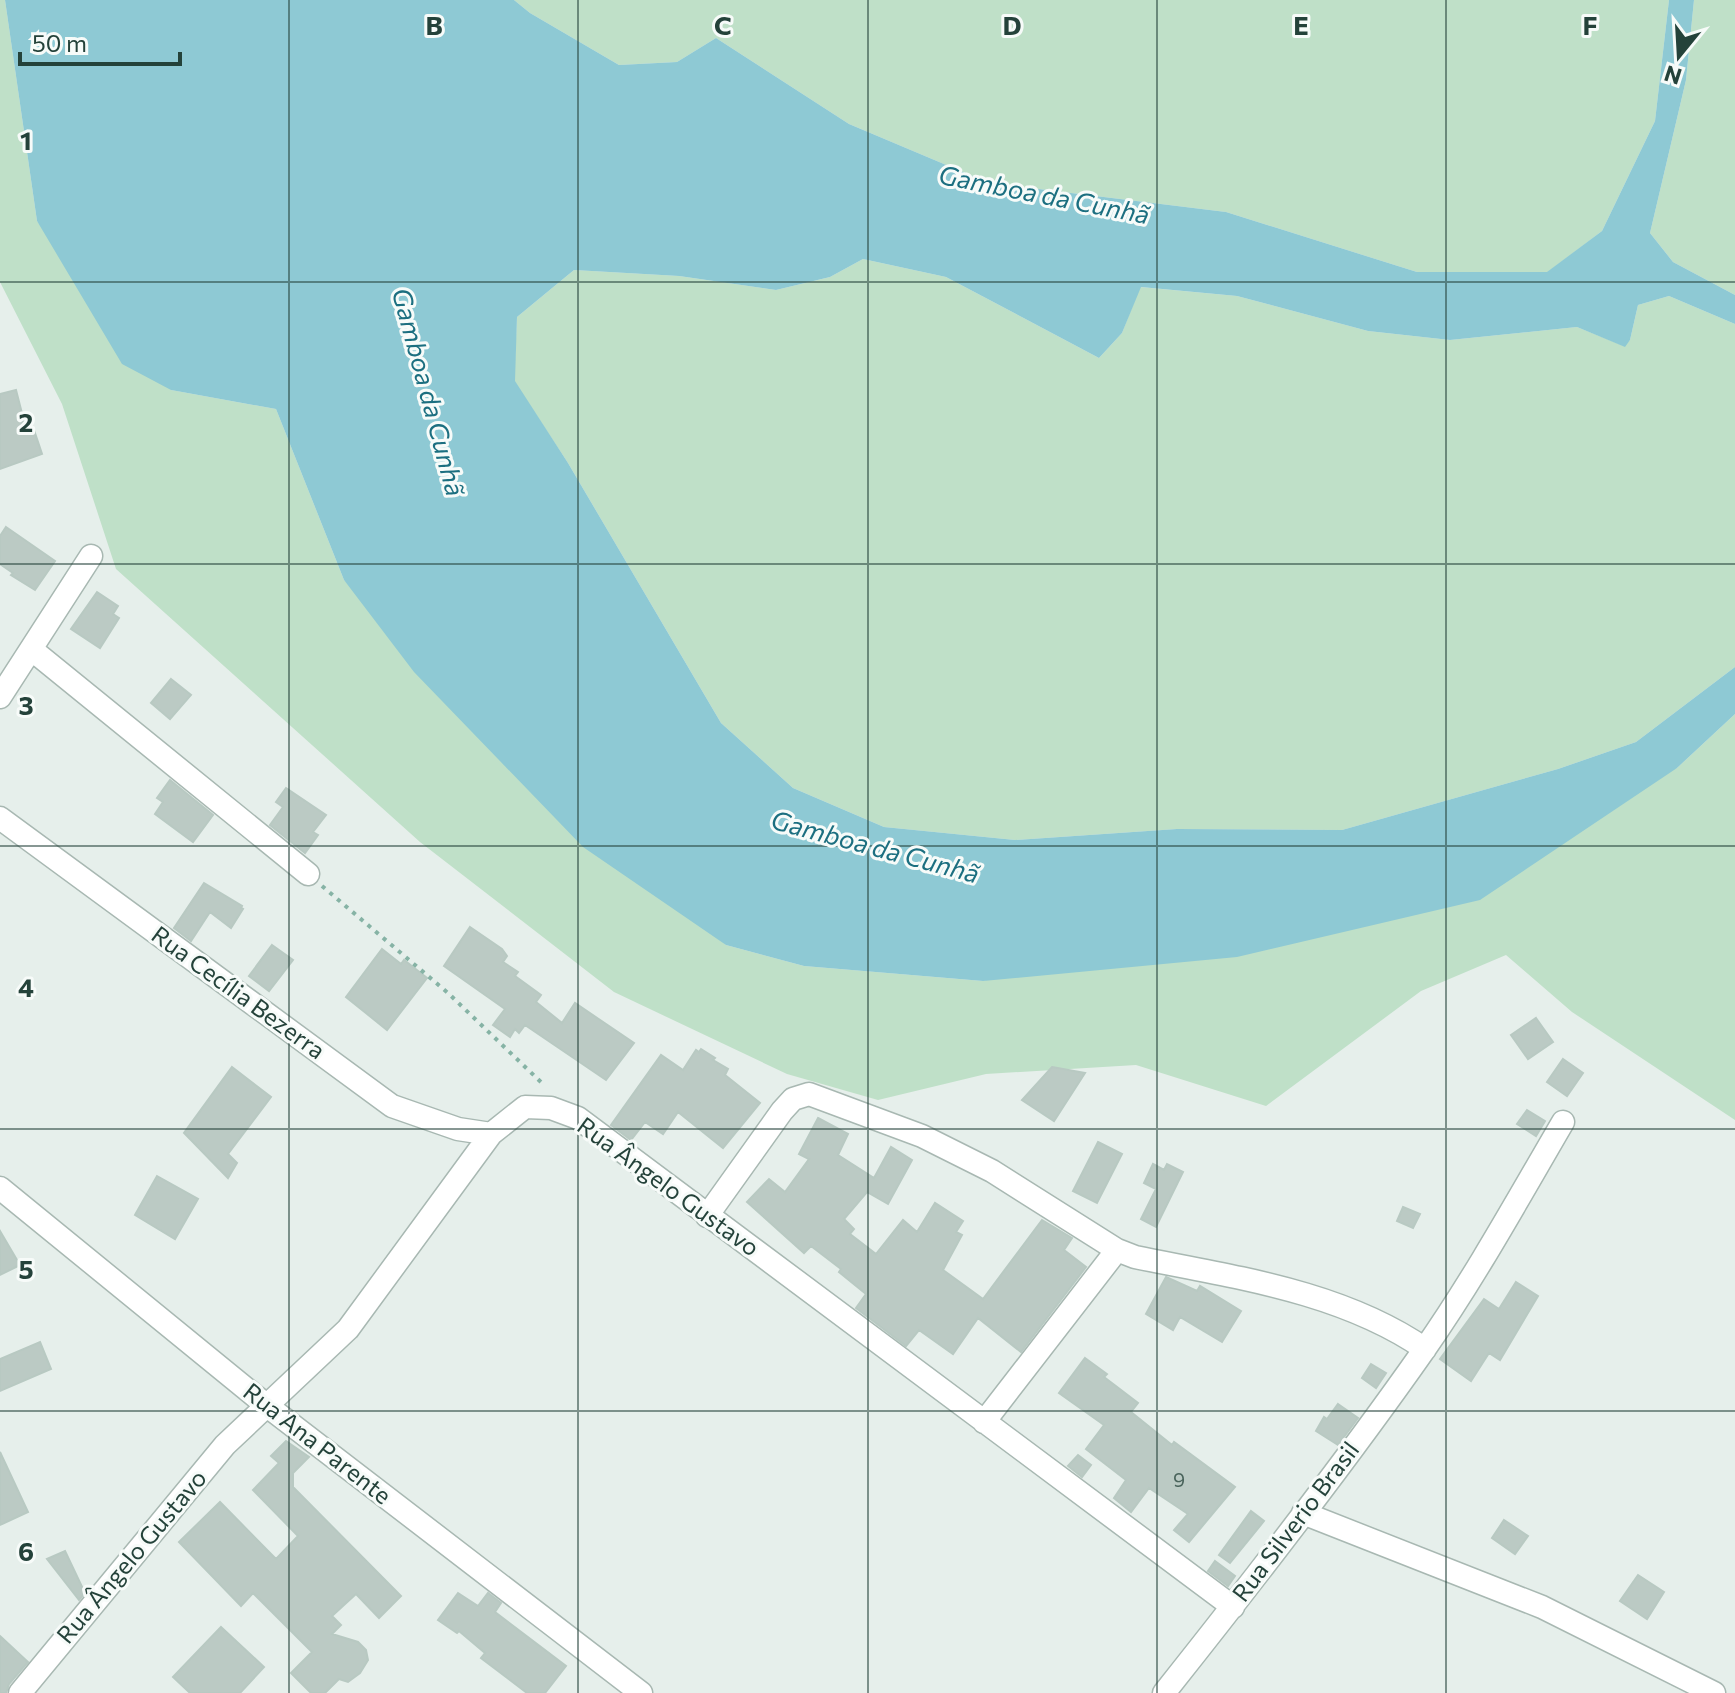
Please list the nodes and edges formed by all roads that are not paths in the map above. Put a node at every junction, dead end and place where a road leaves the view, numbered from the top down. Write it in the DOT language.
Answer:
graph roads {
  1 [pos="91,556"];
  2 [pos="31,649"];
  3 [pos="0,697"];
  4 [pos="0,818"];
  5 [pos="308,874"];
  6 [pos="1563,1122"];
  7 [pos="491,1134"];
  8 [pos="0,1188"];
  9 [pos="707,1216"];
  10 [pos="1117,1250"];
  11 [pos="1425,1349"];
  12 [pos="266,1405"];
  13 [pos="984,1422"];
  14 [pos="1303,1513"];
  15 [pos="1233,1607"];
  16 [pos="20,1693"];
  17 [pos="641,1693"];
  18 [pos="1164,1693"];
  19 [pos="1714,1693"];
  1 -- 2 [label="street"];
  2 -- 3 [label="street"];
  2 -- 5 [label="street"];
  4 -- 7 [label="street, Rua Cecília Bezerra"];
  6 -- 11 [label="street, Rua Silverio Brasil"];
  7 -- 9 [label="street, Rua Ângelo Gustavo"];
  7 -- 12 [label="street, Rua Ângelo Gustavo"];
  8 -- 12 [label="street, Rua Ana Parente"];
  9 -- 10 [label="street"];
  9 -- 13 [label="street, Rua Ângelo Gustavo"];
  10 -- 11 [label="street"];
  10 -- 13 [label="street"];
  11 -- 14 [label="street, Rua Silverio Brasil"];
  12 -- 16 [label="street, Rua Ângelo Gustavo"];
  12 -- 17 [label="street, Rua Ana Parente"];
  13 -- 15 [label="street, Rua Ângelo Gustavo"];
  14 -- 15 [label="street, Rua Silverio Brasil"];
  14 -- 19 [label="street"];
  15 -- 18 [label="street, Rua Silverio Brasil"];
}
